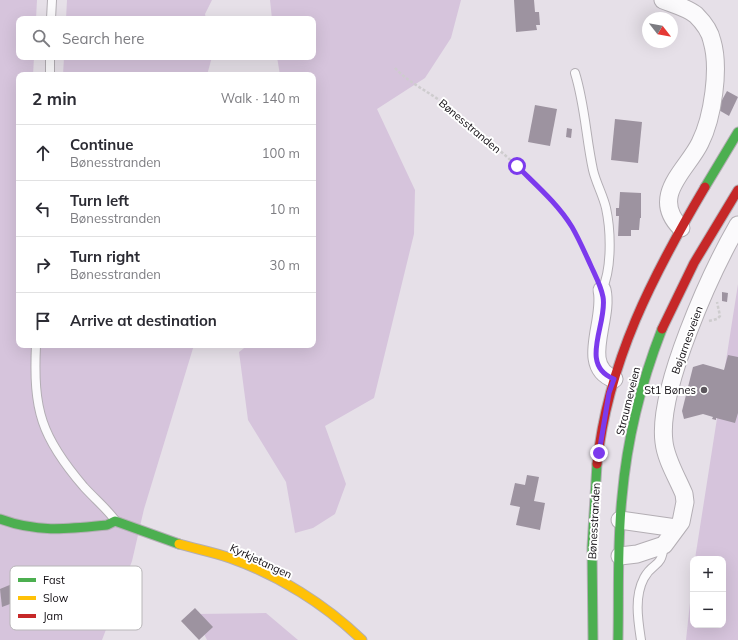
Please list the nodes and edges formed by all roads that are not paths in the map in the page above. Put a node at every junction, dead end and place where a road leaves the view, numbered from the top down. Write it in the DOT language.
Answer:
graph roads {
  1 [pos="52,0"];
  2 [pos="663,0"];
  3 [pos="51,16"];
  4 [pos="50,60"];
  5 [pos="50,72"];
  6 [pos="575,73"];
  7 [pos="738,132"];
  8 [pos="738,190"];
  9 [pos="738,225"];
  10 [pos="681,228"];
  11 [pos="602,290"];
  12 [pos="36,348"];
  13 [pos="614,379"];
  14 [pos="0,519"];
  15 [pos="620,520"];
  16 [pos="115,521"];
  17 [pos="676,528"];
  18 [pos="664,545"];
  19 [pos="620,556"];
  20 [pos="362,640"];
  21 [pos="594,640"];
  22 [pos="618,640"];
  23 [pos="641,640"];
  1 -- 3 [label="lane"];
  2 -- 10 [label="street"];
  4 -- 5 [label="lane"];
  6 -- 11 [label="lane"];
  7 -- 10 [label="street, Bønesstranden"];
  8 -- 15 [label="street, Straumeveien"];
  9 -- 17 [label="street, Bøjarnesveien"];
  10 -- 13 [label="street, Bønesstranden"];
  11 -- 13 [label="street"];
  12 -- 16 [label="lane"];
  13 -- 21 [label="street, Bønesstranden"];
  14 -- 16 [label="street"];
  15 -- 17 [label="street"];
  15 -- 19 [label="street, Straumeveien"];
  16 -- 20 [label="street, Kyrkjetangen"];
  17 -- 18 [label="street, Bøjarnesveien"];
  18 -- 19 [label="street"];
  18 -- 23 [label="lane, Bøjarnesveien"];
  19 -- 22 [label="street, Straumeveien"];
}
